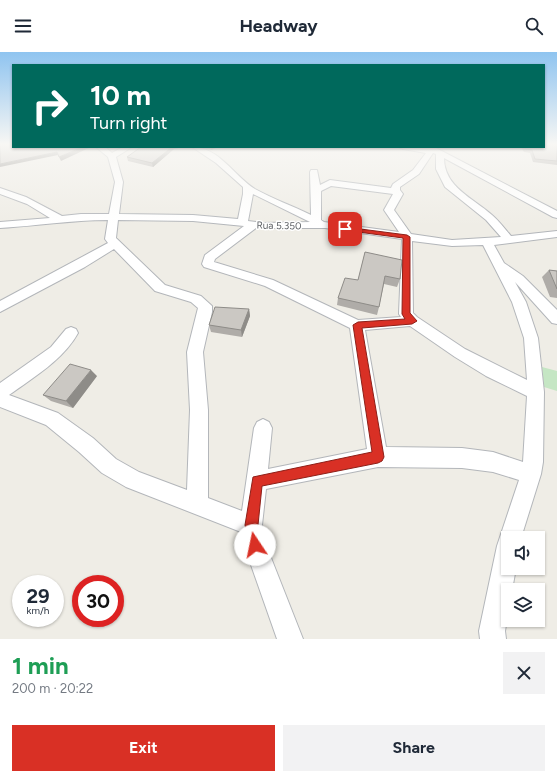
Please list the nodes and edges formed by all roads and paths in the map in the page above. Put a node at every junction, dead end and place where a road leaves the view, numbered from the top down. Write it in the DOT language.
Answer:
graph roads {
  1 [pos="116,171"];
  2 [pos="230,171"];
  3 [pos="417,171"];
  4 [pos="441,171"];
  5 [pos="475,171"];
  6 [pos="314,172"];
  7 [pos="247,187"];
  8 [pos="316,190"];
  9 [pos="0,191"];
  10 [pos="397,192"];
  11 [pos="555,211"];
  12 [pos="114,218"];
  13 [pos="59,219"];
  14 [pos="320,223"];
  15 [pos="247,224"];
  16 [pos="0,225"];
  17 [pos="557,234"];
  18 [pos="407,237"];
  19 [pos="508,239"];
  20 [pos="487,242"];
  21 [pos="115,244"];
  22 [pos="499,263"];
  23 [pos="0,307"];
  24 [pos="557,319"];
  25 [pos="412,321"];
  26 [pos="358,325"];
  27 [pos="71,334"];
  28 [pos="0,392"];
  29 [pos="536,392"];
  30 [pos="0,399"];
  31 [pos="263,428"];
  32 [pos="378,457"];
  33 [pos="531,474"];
  34 [pos="257,481"];
  35 [pos="197,504"];
  36 [pos="251,525"];
  37 [pos="512,531"];
  38 [pos="503,575"];
  39 [pos="290,639"];
  40 [pos="493,639"];
  1 -- 12 [label="street"];
  2 -- 7 [label="street"];
  3 -- 10 [label="street"];
  4 -- 19 [label="street"];
  5 -- 11 [label="street"];
  6 -- 8 [label="street"];
  7 -- 14 [label="street"];
  7 -- 15 [label="street"];
  8 -- 10 [label="street"];
  8 -- 14 [label="street"];
  9 -- 13 [label="street"];
  10 -- 18 [label="street"];
  12 -- 13 [label="street, Rua 5.350"];
  12 -- 15 [label="street, Rua 5.350"];
  12 -- 21 [label="street"];
  13 -- 16 [label="street, Rua 5.350"];
  14 -- 15 [label="street, Rua 5.350"];
  14 -- 18 [label="street, Rua 5.350"];
  15 -- 26 [label="street"];
  17 -- 19 [label="street, Rua 5.350"];
  18 -- 20 [label="street, Rua 5.350"];
  18 -- 25 [label="street"];
  19 -- 20 [label="street, Rua 5.350"];
  20 -- 22 [label="street"];
  21 -- 23 [label="street"];
  21 -- 35 [label="street"];
  22 -- 24 [label="street"];
  22 -- 29 [label="street"];
  25 -- 26 [label="street"];
  25 -- 29 [label="street"];
  26 -- 32 [label="street"];
  27 -- 28 [label="street"];
  29 -- 33 [label="street"];
  30 -- 35 [label="street"];
  31 -- 34 [label="street"];
  32 -- 33 [label="street"];
  32 -- 34 [label="street"];
  33 -- 37 [label="street"];
  34 -- 36 [label="street"];
  35 -- 36 [label="street"];
  36 -- 39 [label="street"];
  38 -- 40 [label="street"];
}
